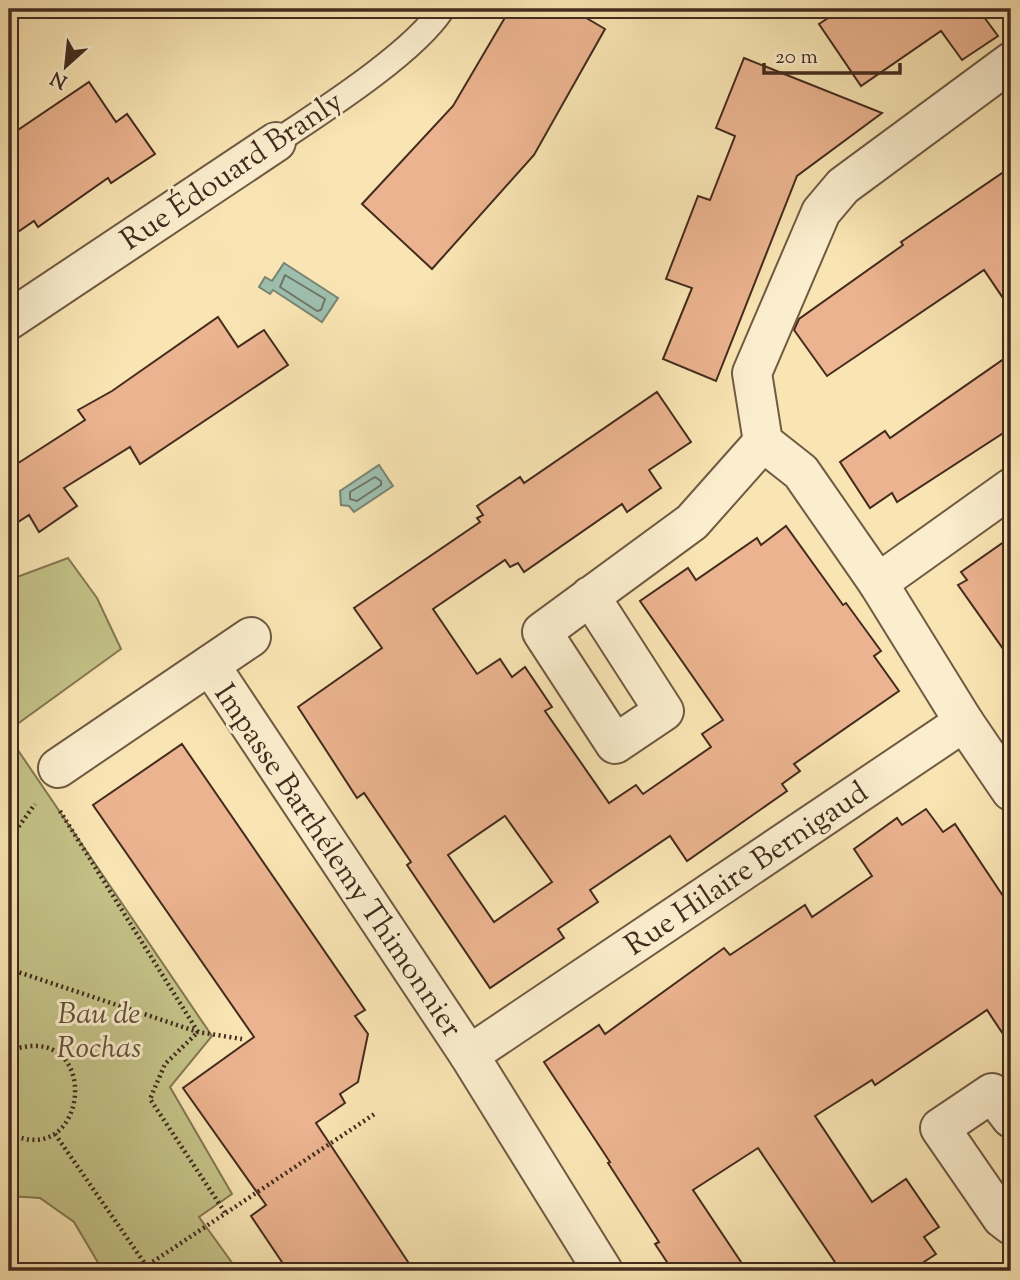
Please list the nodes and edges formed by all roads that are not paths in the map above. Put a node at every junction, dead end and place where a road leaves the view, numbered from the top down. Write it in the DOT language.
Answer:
graph roads {
  1 [pos="442,9"];
  2 [pos="1011,62"];
  3 [pos="276,142"];
  4 [pos="9,320"];
  5 [pos="763,442"];
  6 [pos="1011,488"];
  7 [pos="878,583"];
  8 [pos="590,597"];
  9 [pos="251,637"];
  10 [pos="210,665"];
  11 [pos="964,722"];
  12 [pos="58,768"];
  13 [pos="1011,791"];
  14 [pos="468,1055"];
  15 [pos="1011,1118"];
  16 [pos="1011,1226"];
  17 [pos="603,1271"];
  1 -- 3 [label="lane, Rue Édouard Branly"];
  2 -- 5 [label="street"];
  3 -- 4 [label="street, Rue Édouard Branly"];
  5 -- 7 [label="street"];
  5 -- 8 [label="street"];
  6 -- 7 [label="street"];
  7 -- 11 [label="street"];
  9 -- 10 [label="street, Impasse Barthélemy Thimonnier"];
  10 -- 12 [label="street, Impasse Barthélemy Thimonnier"];
  10 -- 14 [label="street, Impasse Barthélemy Thimonnier"];
  11 -- 13 [label="street"];
  11 -- 14 [label="street, Rue Hilaire Bernigaud"];
  14 -- 17 [label="street"];
  15 -- 16 [label="street"];
}
